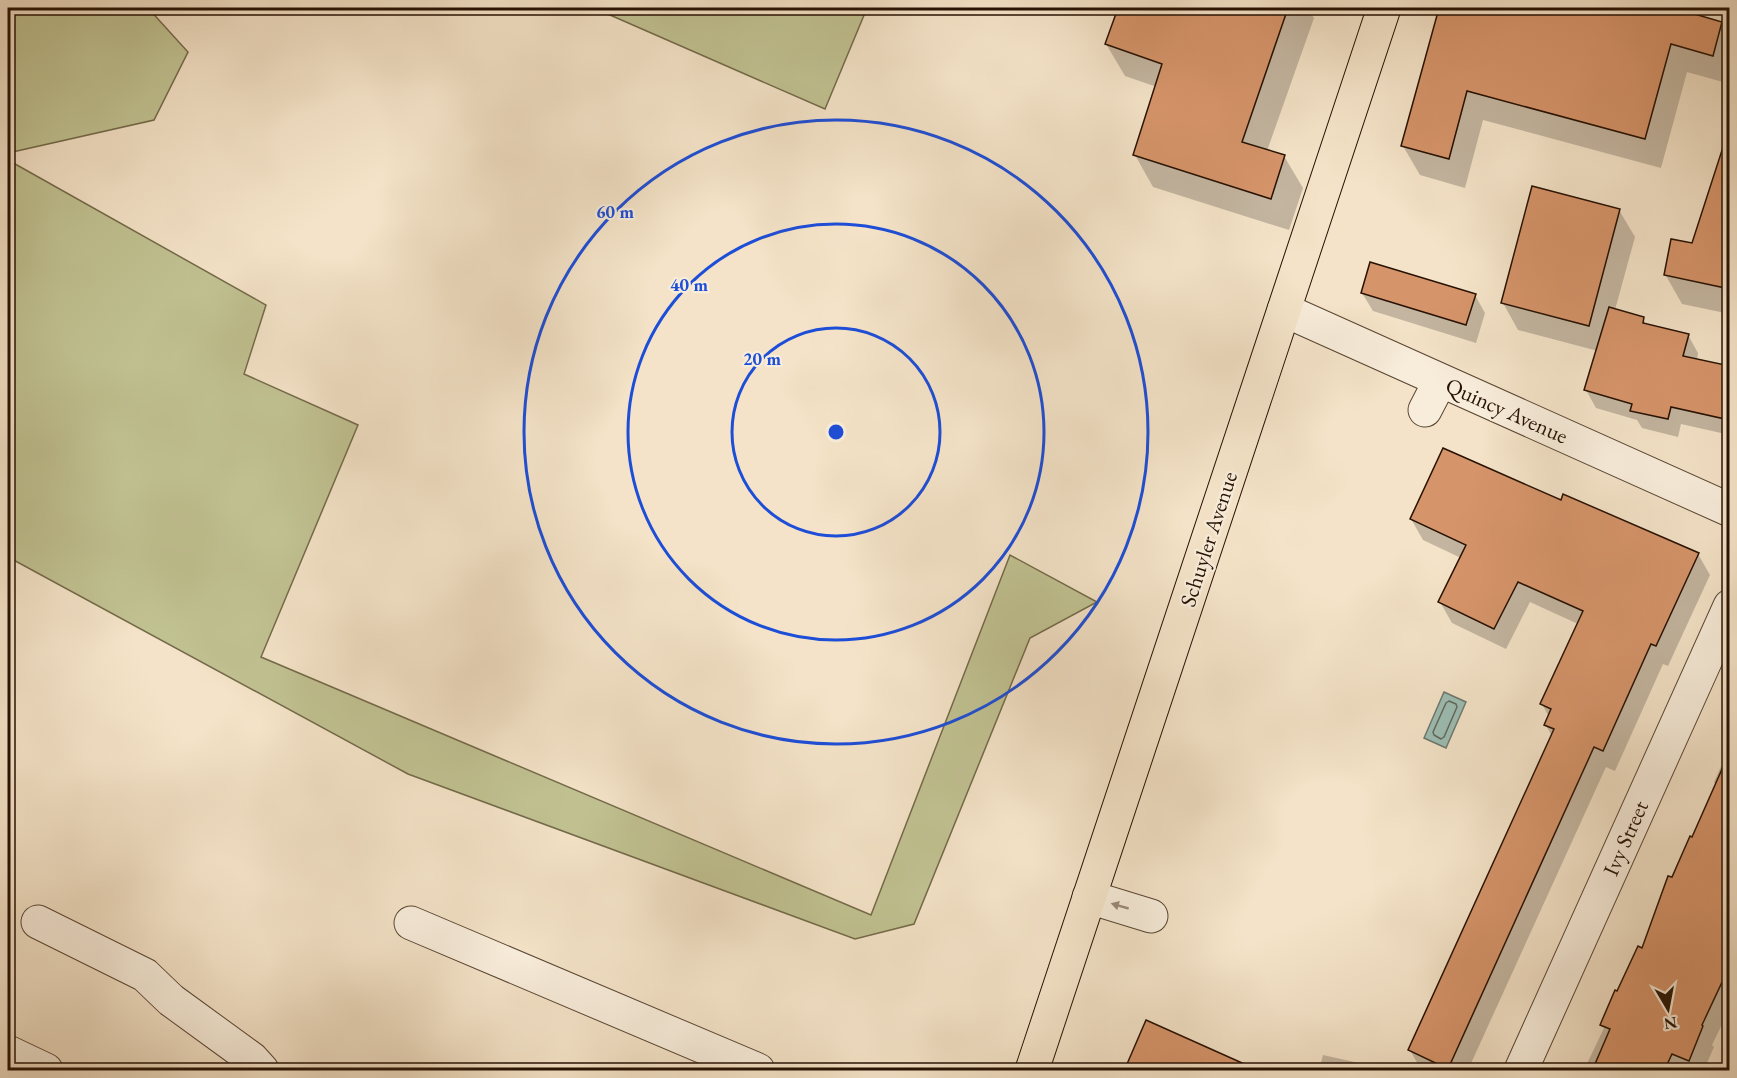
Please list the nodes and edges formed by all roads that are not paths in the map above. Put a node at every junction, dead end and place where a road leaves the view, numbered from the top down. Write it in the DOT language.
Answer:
graph roads {
  1 [pos="1384,8"];
  2 [pos="1284,310"];
  3 [pos="1440,381"];
  4 [pos="1425,410"];
  5 [pos="1730,510"];
  6 [pos="1730,606"];
  7 [pos="1089,897"];
  8 [pos="1151,916"];
  9 [pos="38,922"];
  10 [pos="411,922"];
  11 [pos="8,1052"];
  12 [pos="46,1071"];
  13 [pos="262,1071"];
  14 [pos="758,1071"];
  15 [pos="1032,1071"];
  16 [pos="1521,1071"];
  1 -- 2 [label="main road, Schuyler Avenue"];
  2 -- 3 [label="street, Quincy Avenue"];
  2 -- 7 [label="main road, Schuyler Avenue"];
  3 -- 4 [label="street"];
  3 -- 5 [label="street, Quincy Avenue"];
  6 -- 16 [label="street, Ivy Street"];
  8 -- 7 [label="street, one-way"];
  7 -- 15 [label="main road, Schuyler Avenue"];
  9 -- 13 [label="street"];
  10 -- 14 [label="street"];
  11 -- 12 [label="street"];
}
